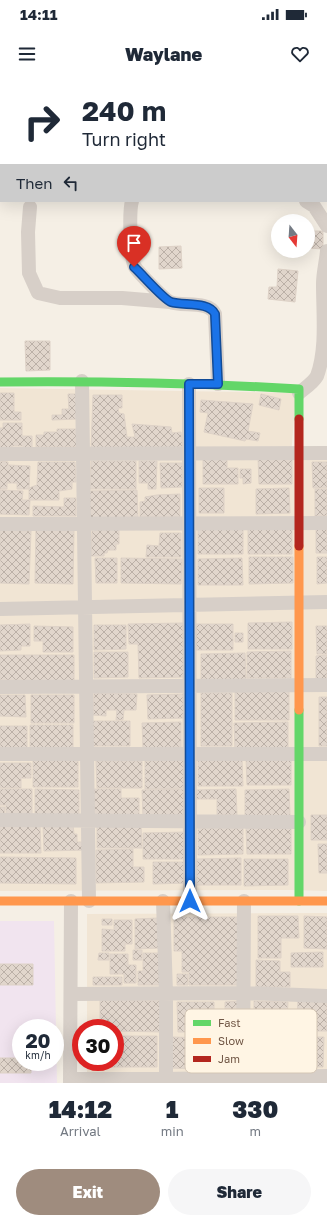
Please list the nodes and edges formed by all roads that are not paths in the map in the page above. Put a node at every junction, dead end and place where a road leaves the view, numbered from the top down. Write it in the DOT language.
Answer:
graph roads {
  1 [pos="132,202"];
  2 [pos="308,202"];
  3 [pos="30,207"];
  4 [pos="327,226"];
  5 [pos="327,250"];
  6 [pos="170,302"];
  7 [pos="82,381"];
  8 [pos="0,382"];
  9 [pos="189,384"];
  10 [pos="218,384"];
  11 [pos="299,394"];
  12 [pos="327,453"];
  13 [pos="0,454"];
  14 [pos="83,454"];
  15 [pos="189,454"];
  16 [pos="299,454"];
  17 [pos="327,523"];
  18 [pos="0,524"];
  19 [pos="84,524"];
  20 [pos="190,524"];
  21 [pos="299,524"];
  22 [pos="327,602"];
  23 [pos="299,603"];
  24 [pos="190,605"];
  25 [pos="85,607"];
  26 [pos="0,609"];
  27 [pos="299,685"];
  28 [pos="327,685"];
  29 [pos="86,686"];
  30 [pos="190,686"];
  31 [pos="0,687"];
  32 [pos="0,754"];
  33 [pos="87,754"];
  34 [pos="190,754"];
  35 [pos="299,754"];
  36 [pos="327,754"];
  37 [pos="0,820"];
  38 [pos="88,821"];
  39 [pos="190,821"];
  40 [pos="300,822"];
  41 [pos="0,901"];
  42 [pos="71,901"];
  43 [pos="89,901"];
  44 [pos="163,901"];
  45 [pos="190,901"];
  46 [pos="244,901"];
  47 [pos="300,901"];
  48 [pos="327,901"];
  49 [pos="244,993"];
  50 [pos="71,994"];
  51 [pos="166,994"];
  52 [pos="327,996"];
  53 [pos="244,1009"];
  54 [pos="327,1076"];
  55 [pos="243,1080"];
  56 [pos="70,1081"];
  57 [pos="166,1081"];
  1 -- 6 [label="street"];
  2 -- 4 [label="street"];
  3 -- 6 [label="street"];
  5 -- 11 [label="street"];
  6 -- 10 [label="street"];
  7 -- 8 [label="street"];
  7 -- 9 [label="street"];
  7 -- 14 [label="street"];
  9 -- 10 [label="street"];
  9 -- 15 [label="street"];
  10 -- 11 [label="street"];
  11 -- 16 [label="street"];
  12 -- 16 [label="street"];
  13 -- 14 [label="street"];
  14 -- 15 [label="street"];
  14 -- 19 [label="street"];
  15 -- 16 [label="street"];
  15 -- 20 [label="street"];
  16 -- 21 [label="street"];
  17 -- 21 [label="street"];
  18 -- 19 [label="street"];
  19 -- 20 [label="street"];
  19 -- 25 [label="street"];
  20 -- 21 [label="street"];
  20 -- 24 [label="street"];
  21 -- 23 [label="street"];
  22 -- 23 [label="street"];
  23 -- 24 [label="street"];
  23 -- 27 [label="street"];
  24 -- 25 [label="street"];
  24 -- 30 [label="street"];
  25 -- 26 [label="street"];
  25 -- 29 [label="street"];
  27 -- 28 [label="street"];
  27 -- 30 [label="street"];
  27 -- 35 [label="street"];
  29 -- 30 [label="street"];
  29 -- 31 [label="street"];
  29 -- 33 [label="street"];
  30 -- 34 [label="street"];
  32 -- 33 [label="street"];
  33 -- 34 [label="street"];
  33 -- 38 [label="street"];
  34 -- 35 [label="street"];
  34 -- 39 [label="street"];
  35 -- 36 [label="street"];
  35 -- 40 [label="street"];
  37 -- 38 [label="street"];
  38 -- 39 [label="street"];
  38 -- 43 [label="street"];
  39 -- 40 [label="street"];
  39 -- 45 [label="street"];
  40 -- 47 [label="street"];
  41 -- 42 [label="street"];
  42 -- 43 [label="street"];
  42 -- 50 [label="street"];
  43 -- 44 [label="street"];
  44 -- 45 [label="street"];
  44 -- 51 [label="street"];
  45 -- 46 [label="street"];
  46 -- 47 [label="street"];
  46 -- 49 [label="street"];
  47 -- 48 [label="street"];
  49 -- 51 [label="street"];
  49 -- 52 [label="street"];
  49 -- 53 [label="street"];
  50 -- 51 [label="street"];
  50 -- 56 [label="street"];
  51 -- 57 [label="street"];
  54 -- 55 [label="street"];
  55 -- 57 [label="street"];
  56 -- 57 [label="street"];
}
